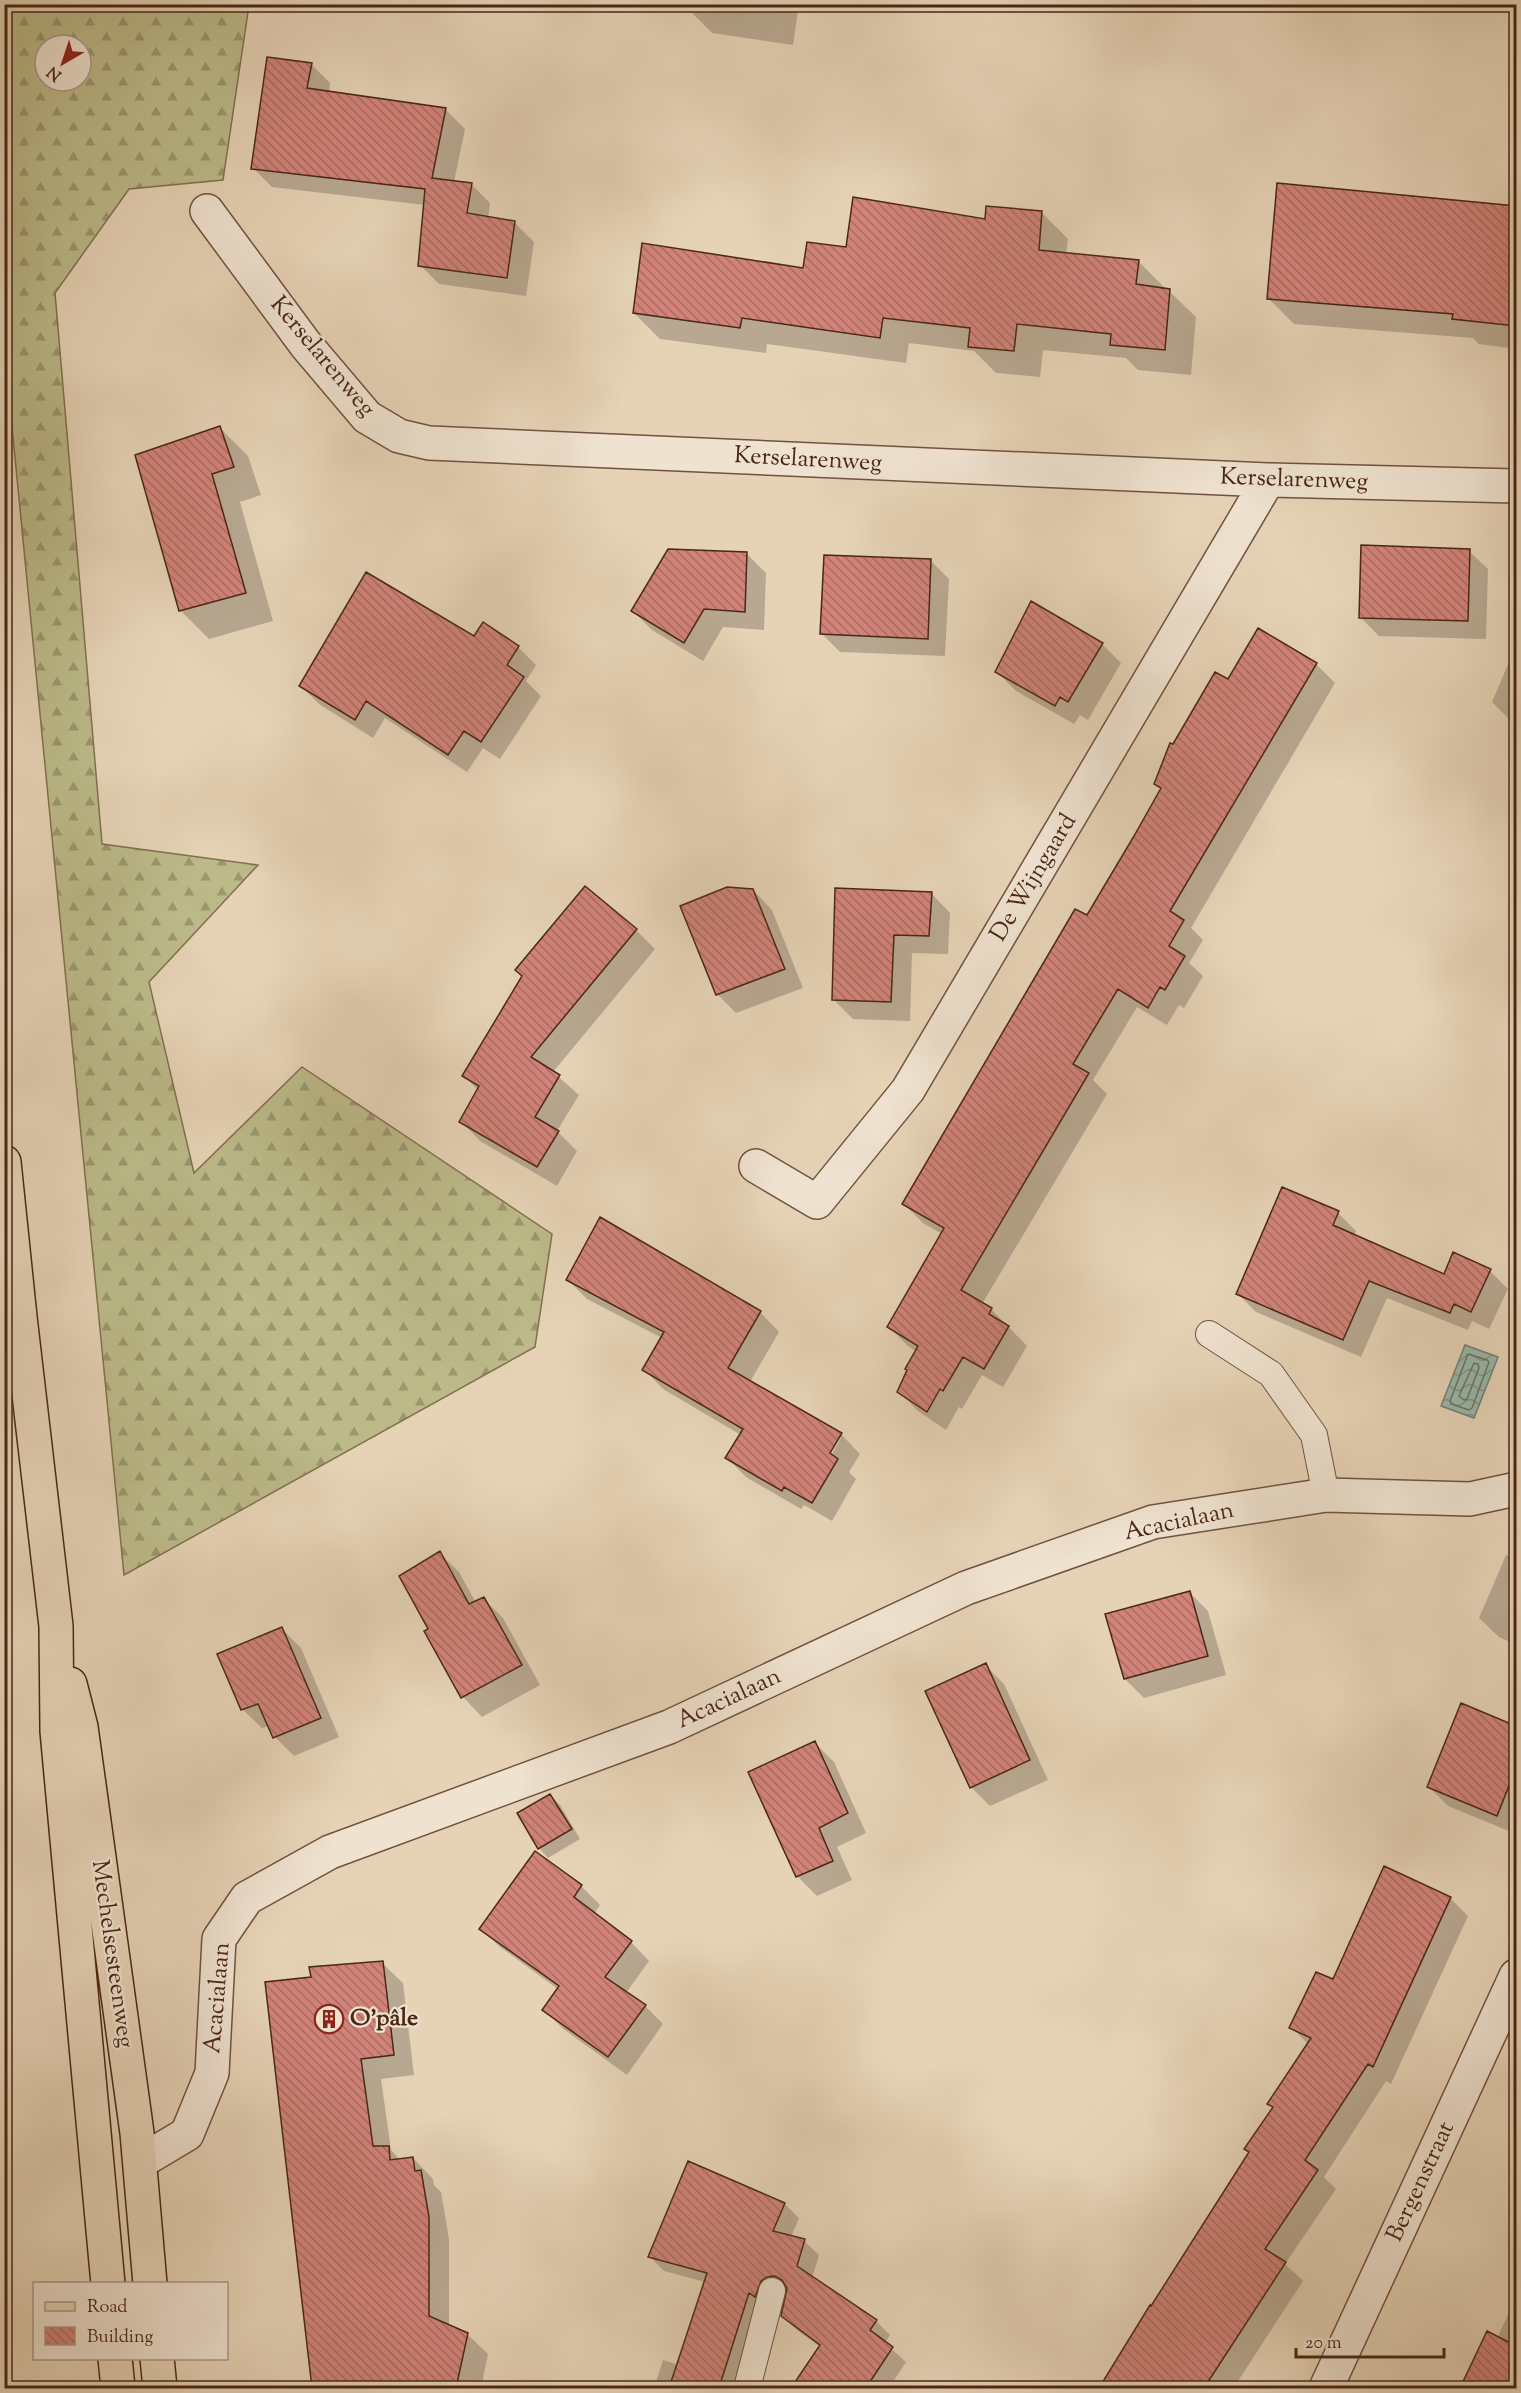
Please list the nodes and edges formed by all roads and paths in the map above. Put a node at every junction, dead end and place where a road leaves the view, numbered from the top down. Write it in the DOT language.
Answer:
graph roads {
  1 [pos="207,211"];
  2 [pos="1268,480"];
  3 [pos="1516,486"];
  4 [pos="4,1162"];
  5 [pos="756,1166"];
  6 [pos="1209,1334"];
  7 [pos="1516,1489"];
  8 [pos="1326,1495"];
  9 [pos="56,1626"];
  10 [pos="1516,1976"];
  11 [pos="140,2162"];
  12 [pos="108,2282"];
  13 [pos="150,2282"];
  14 [pos="772,2291"];
  15 [pos="115,2360"];
  16 [pos="157,2360"];
  17 [pos="118,2388"];
  18 [pos="160,2388"];
  19 [pos="747,2388"];
  20 [pos="1326,2388"];
  1 -- 2 [label="street, Kerselarenweg"];
  2 -- 3 [label="street, Kerselarenweg"];
  2 -- 5 [label="street, De Wijngaard"];
  4 -- 9 [label="main road, Mechelsesteenweg"];
  6 -- 8 [label="lane"];
  7 -- 8 [label="street, Acacialaan"];
  8 -- 11 [label="street, Acacialaan"];
  9 -- 11 [label="main road, Mechelsesteenweg"];
  9 -- 12 [label="main road, Mechelsesteenweg"];
  10 -- 20 [label="street, Bergenstraat"];
  11 -- 13 [label="main road, Mechelsesteenweg"];
  14 -- 19 [label="lane"];
  15 -- 17 [label="main road"];
  16 -- 18 [label="main road"];
}
